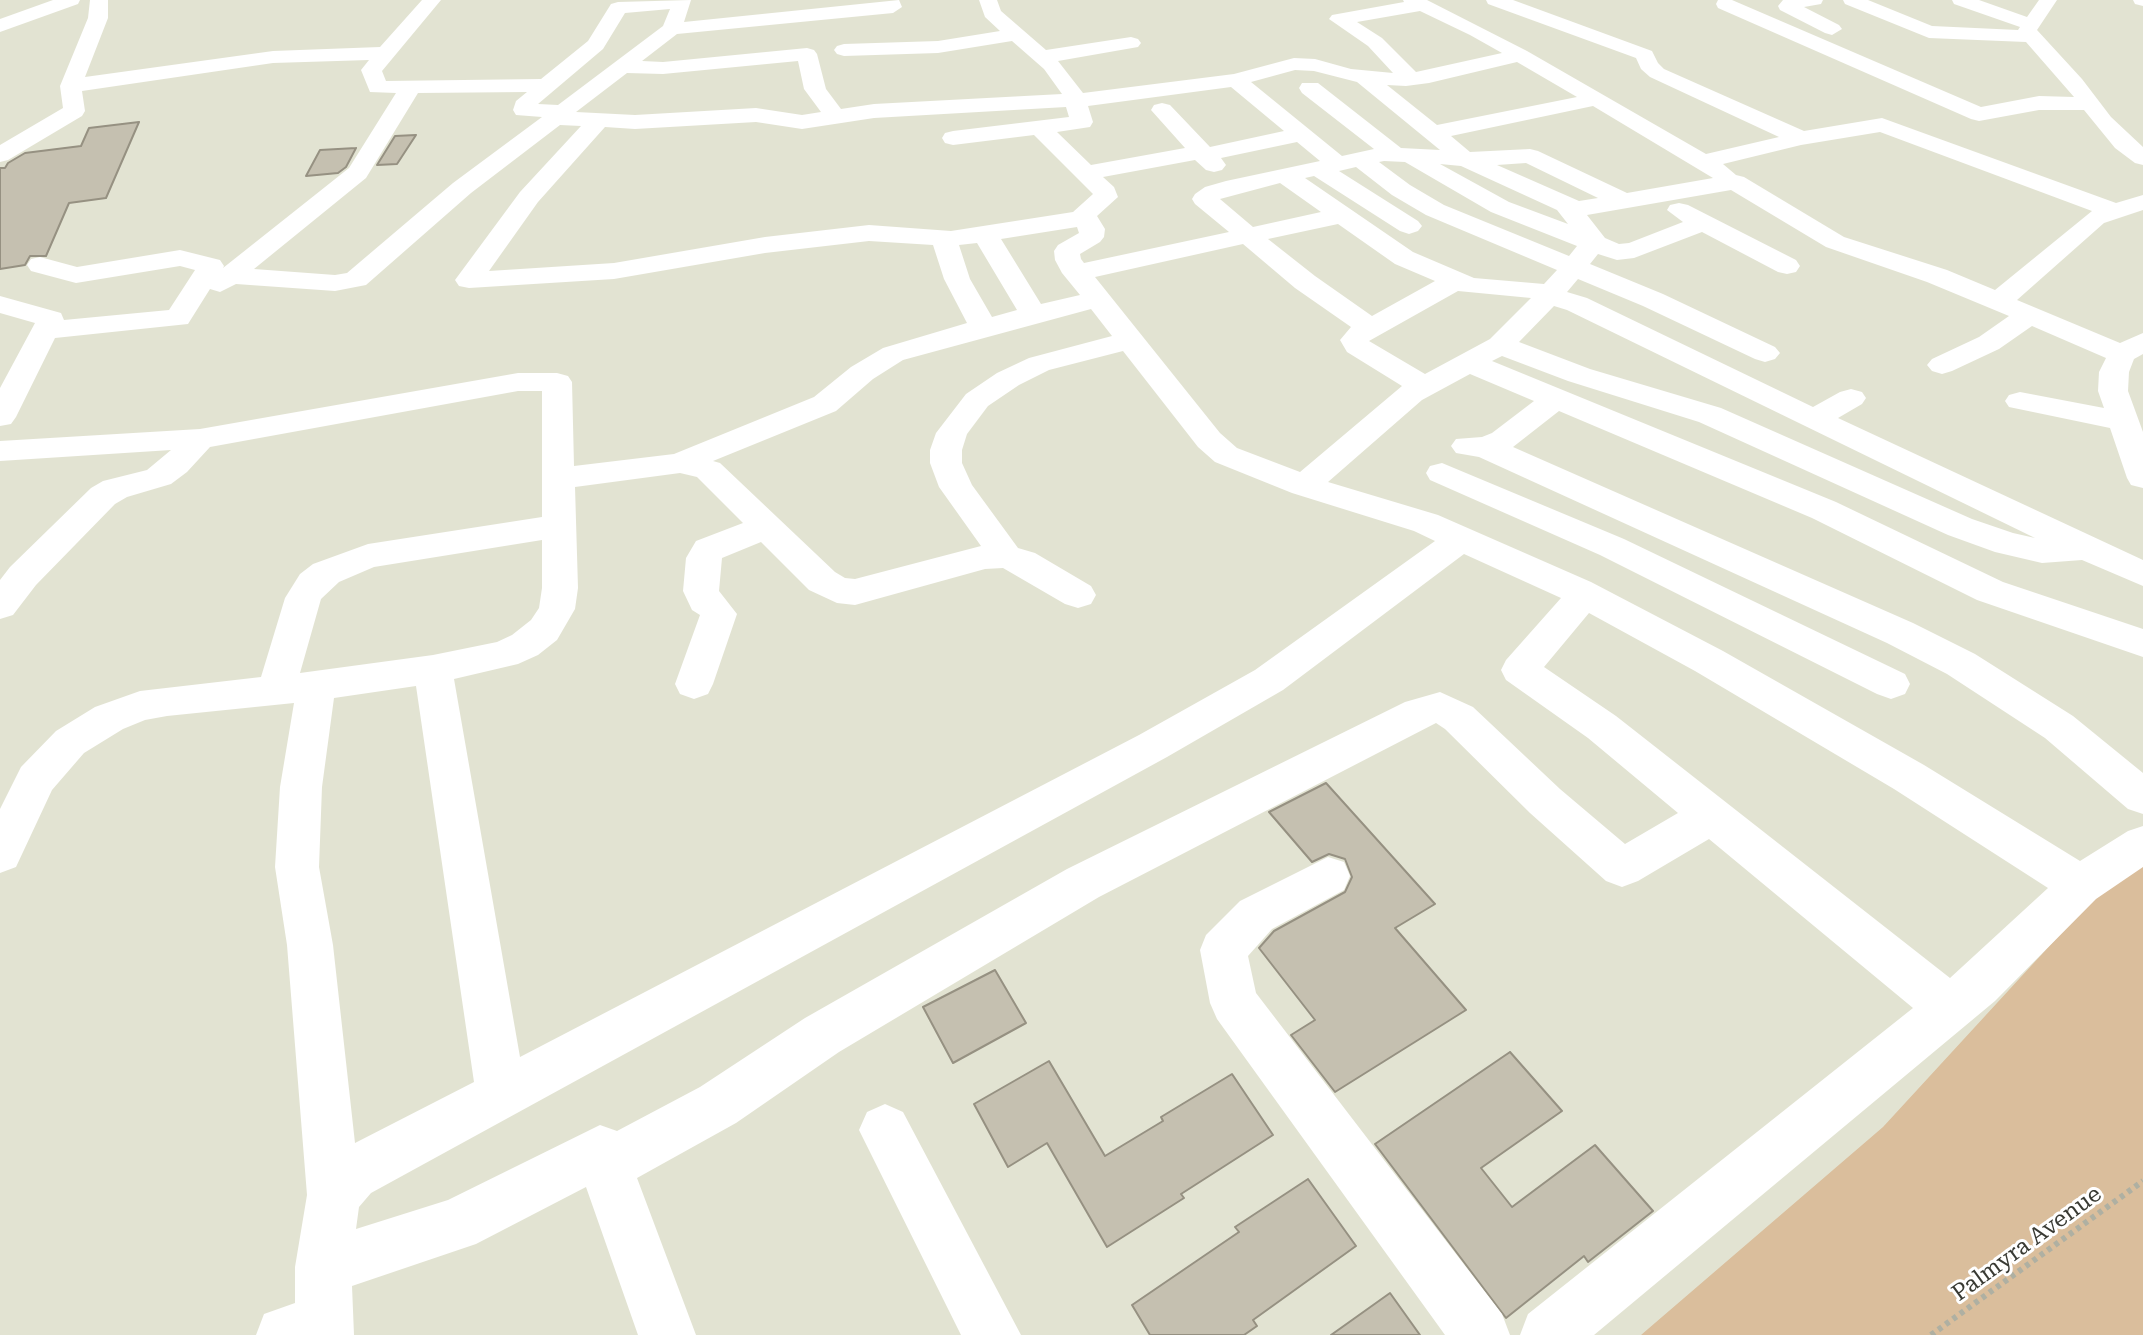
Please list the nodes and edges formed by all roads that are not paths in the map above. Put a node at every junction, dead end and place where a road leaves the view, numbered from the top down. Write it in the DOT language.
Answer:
graph roads {
  1 [pos="71,0"];
  2 [pos="99,0"];
  3 [pos="432,0"];
  4 [pos="890,0"];
  5 [pos="1495,0"];
  6 [pos="1813,0"];
  7 [pos="1852,0"];
  8 [pos="2048,0"];
  9 [pos="682,1"];
  10 [pos="1941,1"];
  11 [pos="1962,1"];
  12 [pos="992,2"];
  13 [pos="1416,2"];
  14 [pos="1725,4"];
  15 [pos="836,12"];
  16 [pos="1904,24"];
  17 [pos="0,26"];
  18 [pos="672,29"];
  19 [pos="2031,30"];
  20 [pos="1016,34"];
  21 [pos="1851,36"];
  22 [pos="1131,43"];
  23 [pos="844,50"];
  24 [pos="385,53"];
  25 [pos="807,54"];
  26 [pos="1520,55"];
  27 [pos="1042,57"];
  28 [pos="624,67"];
  29 [pos="1457,69"];
  30 [pos="1363,76"];
  31 [pos="1406,79"];
  32 [pos="1235,80"];
  33 [pos="546,85"];
  34 [pos="71,86"];
  35 [pos="411,87"];
  36 [pos="1310,88"];
  37 [pos="1075,99"];
  38 [pos="1598,99"];
  39 [pos="2090,104"];
  40 [pos="1163,110"];
  41 [pos="1532,113"];
  42 [pos="560,115"];
  43 [pos="836,118"];
  44 [pos="599,120"];
  45 [pos="2130,121"];
  46 [pos="2103,122"];
  47 [pos="1044,127"];
  48 [pos="1431,133"];
  49 [pos="1300,135"];
  50 [pos="953,138"];
  51 [pos="1801,138"];
  52 [pos="1201,153"];
  53 [pos="1400,154"];
  54 [pos="0,155"];
  55 [pos="2143,158"];
  56 [pos="1465,159"];
  57 [pos="1704,162"];
  58 [pos="1338,164"];
  59 [pos="1086,173"];
  60 [pos="1284,175"];
  61 [pos="1735,182"];
  62 [pos="1235,186"];
  63 [pos="1652,196"];
  64 [pos="1623,201"];
  65 [pos="2143,202"];
  66 [pos="1567,206"];
  67 [pos="2115,211"];
  68 [pos="1342,215"];
  69 [pos="1084,218"];
  70 [pos="1702,223"];
  71 [pos="1409,226"];
  72 [pos="985,234"];
  73 [pos="1248,236"];
  74 [pos="944,239"];
  75 [pos="1593,244"];
  76 [pos="40,265"];
  77 [pos="1787,266"];
  78 [pos="1574,267"];
  79 [pos="231,276"];
  80 [pos="1456,281"];
  81 [pos="1086,286"];
  82 [pos="1550,294"];
  83 [pos="1998,302"];
  84 [pos="0,304"];
  85 [pos="1033,314"];
  86 [pos="2029,315"];
  87 [pos="178,318"];
  88 [pos="984,327"];
  89 [pos="1371,328"];
  90 [pos="44,331"];
  91 [pos="1130,340"];
  92 [pos="1500,345"];
  93 [pos="2133,348"];
  94 [pos="1765,353"];
  95 [pos="1468,362"];
  96 [pos="1942,365"];
  97 [pos="1423,386"];
  98 [pos="1558,398"];
  99 [pos="1851,398"];
  100 [pos="2020,401"];
  101 [pos="0,417"];
  102 [pos="1814,419"];
  103 [pos="2121,421"];
  104 [pos="200,439"];
  105 [pos="1485,447"];
  106 [pos="0,451"];
  107 [pos="680,463"];
  108 [pos="1442,473"];
  109 [pos="2143,478"];
  110 [pos="557,479"];
  111 [pos="1304,486"];
  112 [pos="559,526"];
  113 [pos="766,527"];
  114 [pos="1443,531"];
  115 [pos="2089,549"];
  116 [pos="1006,556"];
  117 [pos="2143,574"];
  118 [pos="1078,595"];
  119 [pos="1584,595"];
  120 [pos="0,606"];
  121 [pos="2143,643"];
  122 [pos="433,669"];
  123 [pos="694,684"];
  124 [pos="1891,684"];
  125 [pos="296,688"];
  126 [pos="2143,797"];
  127 [pos="1712,815"];
  128 [pos="2143,844"];
  129 [pos="0,854"];
  130 [pos="1328,876"];
  131 [pos="2080,885"];
  132 [pos="1950,1008"];
  133 [pos="501,1092"];
  134 [pos="885,1130"];
  135 [pos="606,1166"];
  136 [pos="334,1195"];
  137 [pos="323,1267"];
  138 [pos="311,1331"];
  139 [pos="667,1335"];
  140 [pos="992,1335"];
  141 [pos="1481,1335"];
  142 [pos="1549,1335"];
  1 -- 17 [label="street"];
  2 -- 34 [label="street"];
  3 -- 24 [label="street"];
  4 -- 15 [label="street"];
  5 -- 51 [label="street"];
  6 -- 16 [label="street"];
  6 -- 21 [label="street"];
  7 -- 16 [label="street"];
  8 -- 19 [label="street"];
  9 -- 18 [label="street"];
  9 -- 33 [label="street"];
  10 -- 11 [label="street"];
  11 -- 19 [label="street"];
  12 -- 20 [label="street"];
  13 -- 26 [label="street"];
  13 -- 31 [label="street"];
  14 -- 39 [label="street"];
  15 -- 18 [label="street"];
  15 -- 23 [label="street"];
  16 -- 19 [label="street"];
  18 -- 28 [label="street"];
  19 -- 39 [label="street"];
  20 -- 23 [label="street"];
  20 -- 27 [label="street"];
  22 -- 27 [label="street"];
  23 -- 25 [label="street"];
  24 -- 34 [label="street"];
  24 -- 35 [label="street"];
  25 -- 28 [label="street"];
  25 -- 43 [label="street"];
  26 -- 29 [label="street"];
  26 -- 38 [label="street"];
  27 -- 37 [label="street"];
  28 -- 42 [label="street"];
  29 -- 31 [label="street"];
  29 -- 41 [label="street"];
  30 -- 31 [label="street"];
  30 -- 32 [label="street"];
  30 -- 48 [label="street"];
  32 -- 37 [label="street"];
  32 -- 49 [label="street"];
  33 -- 35 [label="street"];
  33 -- 42 [label="street"];
  34 -- 54 [label="street"];
  35 -- 79 [label="street"];
  36 -- 53 [label="street"];
  37 -- 43 [label="street"];
  37 -- 47 [label="street"];
  38 -- 41 [label="street"];
  38 -- 57 [label="street"];
  39 -- 46 [label="street"];
  40 -- 52 [label="street"];
  41 -- 48 [label="street"];
  42 -- 44 [label="street"];
  42 -- 79 [label="street"];
  43 -- 44 [label="street"];
  44 -- 74 [label="street"];
  45 -- 46 [label="street"];
  46 -- 55 [label="street"];
  47 -- 50 [label="street"];
  47 -- 59 [label="street"];
  48 -- 56 [label="street"];
  49 -- 52 [label="street"];
  49 -- 58 [label="street"];
  51 -- 57 [label="street"];
  51 -- 67 [label="street"];
  52 -- 59 [label="street"];
  52 -- 62 [label="street"];
  53 -- 56 [label="street"];
  53 -- 58 [label="street"];
  53 -- 75 [label="street"];
  56 -- 64 [label="street"];
  56 -- 66 [label="street"];
  57 -- 61 [label="street"];
  58 -- 60 [label="street"];
  58 -- 71 [label="street"];
  58 -- 78 [label="street"];
  59 -- 69 [label="street"];
  60 -- 62 [label="street"];
  60 -- 68 [label="street"];
  61 -- 63 [label="street"];
  61 -- 83 [label="street"];
  62 -- 73 [label="street"];
  63 -- 64 [label="street"];
  63 -- 70 [label="street"];
  64 -- 66 [label="street"];
  65 -- 67 [label="street"];
  66 -- 75 [label="street"];
  67 -- 83 [label="street"];
  68 -- 73 [label="street"];
  68 -- 80 [label="street"];
  69 -- 72 [label="street"];
  69 -- 81 [label="street"];
  70 -- 75 [label="street"];
  70 -- 77 [label="street"];
  72 -- 74 [label="street"];
  72 -- 85 [label="street"];
  73 -- 81 [label="street"];
  73 -- 89 [label="street"];
  74 -- 88 [label="street"];
  75 -- 78 [label="street"];
  76 -- 87 [label="street"];
  78 -- 82 [label="street"];
  78 -- 94 [label="street"];
  79 -- 87 [label="street"];
  80 -- 82 [label="street"];
  80 -- 89 [label="street"];
  81 -- 85 [label="street"];
  81 -- 91 [label="street"];
  82 -- 92 [label="street"];
  82 -- 102 [label="street"];
  83 -- 86 [label="street"];
  84 -- 90 [label="street"];
  85 -- 88 [label="street"];
  86 -- 93 [label="street"];
  86 -- 96 [label="street"];
  87 -- 90 [label="street"];
  88 -- 107 [label="street"];
  89 -- 97 [label="street"];
  90 -- 101 [label="street"];
  91 -- 111 [label="street"];
  91 -- 116 [label="street"];
  92 -- 95 [label="street"];
  92 -- 115 [label="street"];
  93 -- 103 [label="street"];
  95 -- 97 [label="street"];
  95 -- 98 [label="street"];
  97 -- 111 [label="street"];
  98 -- 105 [label="street"];
  98 -- 121 [label="street"];
  99 -- 102 [label="street"];
  100 -- 103 [label="street"];
  102 -- 115 [label="street"];
  103 -- 109 [label="street"];
  104 -- 106 [label="street"];
  104 -- 110 [label="street"];
  104 -- 120 [label="street"];
  105 -- 108 [label="street"];
  105 -- 126 [label="street"];
  107 -- 110 [label="street"];
  107 -- 113 [label="street"];
  108 -- 114 [label="street"];
  108 -- 124 [label="street"];
  110 -- 112 [label="street"];
  111 -- 114 [label="street"];
  112 -- 122 [label="street"];
  112 -- 125 [label="street"];
  113 -- 116 [label="street"];
  113 -- 123 [label="street"];
  114 -- 119 [label="street"];
  114 -- 133 [label="street"];
  115 -- 117 [label="street"];
  116 -- 118 [label="street"];
  119 -- 127 [label="street"];
  119 -- 131 [label="street"];
  122 -- 125 [label="street"];
  122 -- 133 [label="street"];
  125 -- 129 [label="street"];
  125 -- 136 [label="street"];
  127 -- 132 [label="street"];
  127 -- 135 [label="street"];
  128 -- 131 [label="street"];
  130 -- 141 [label="street"];
  131 -- 132 [label="street"];
  132 -- 142 [label="street"];
  133 -- 136 [label="street"];
  134 -- 140 [label="street"];
  135 -- 137 [label="street"];
  135 -- 139 [label="street"];
  136 -- 137 [label="street"];
  137 -- 138 [label="street"];
}
